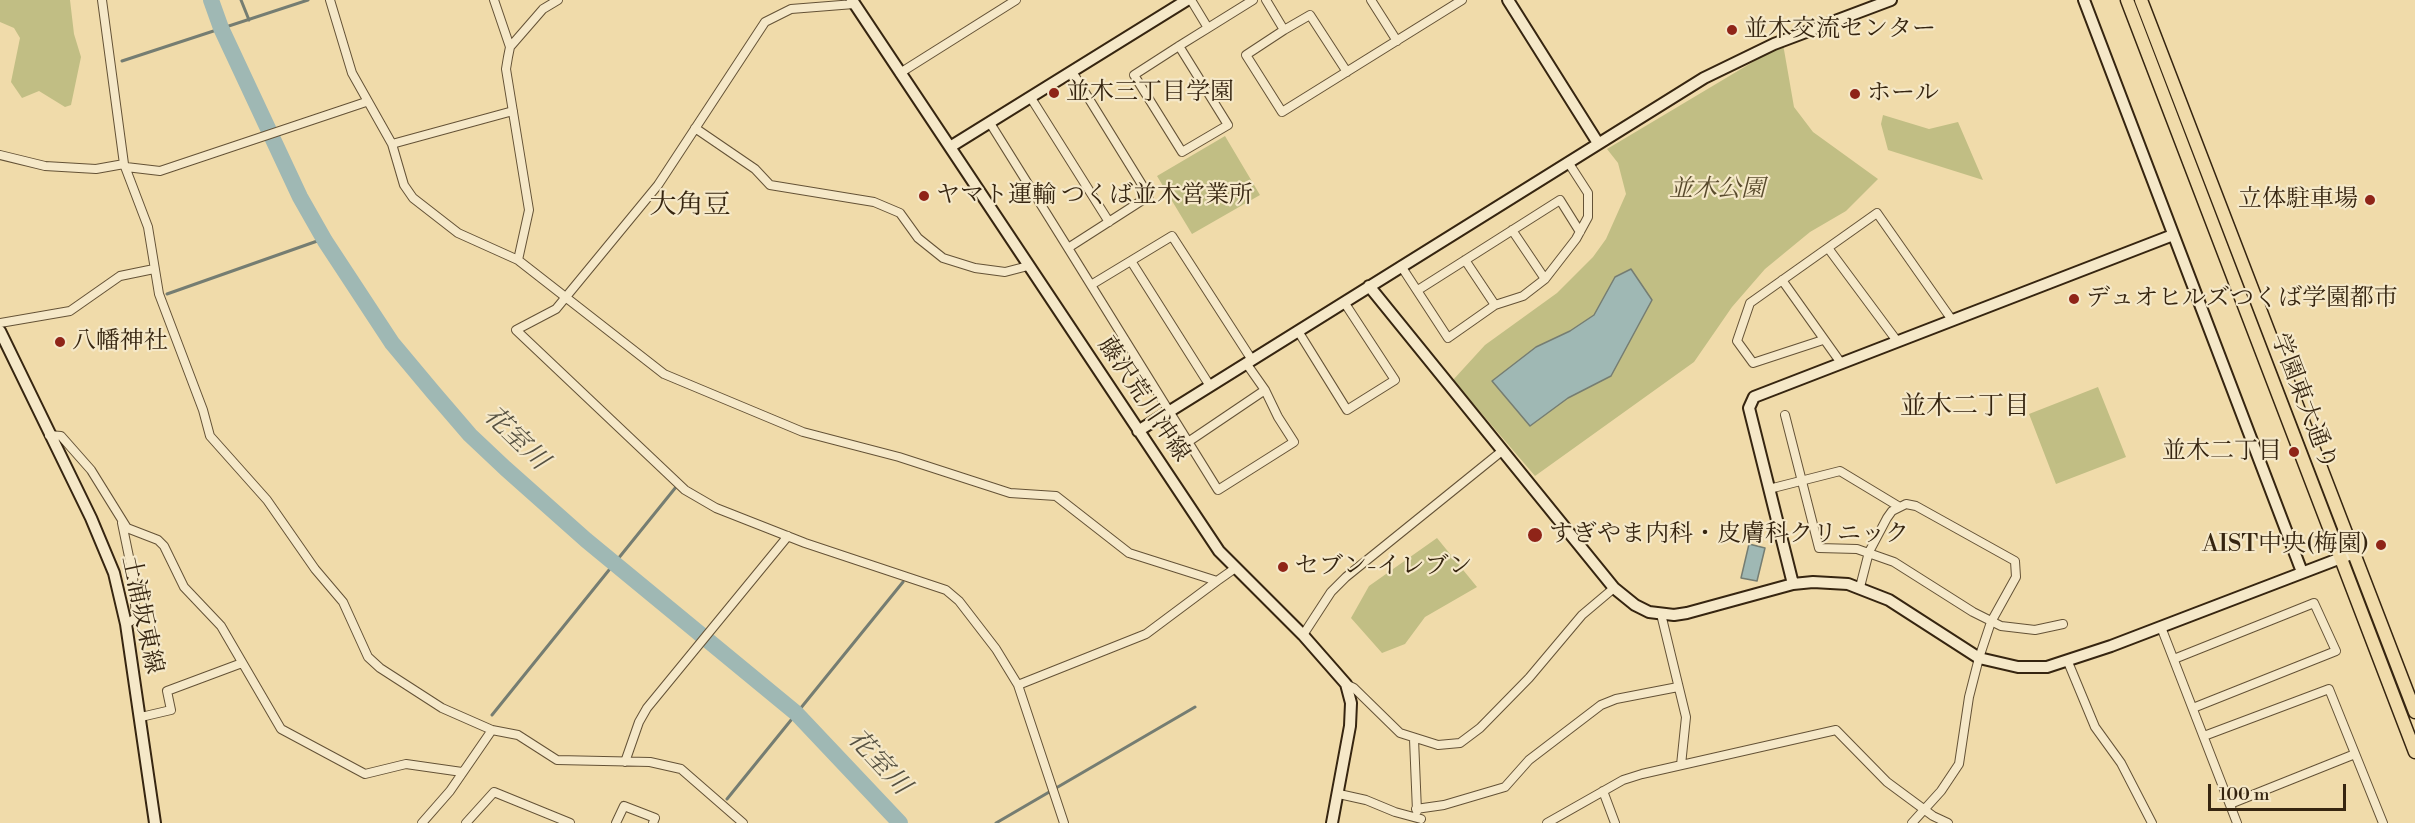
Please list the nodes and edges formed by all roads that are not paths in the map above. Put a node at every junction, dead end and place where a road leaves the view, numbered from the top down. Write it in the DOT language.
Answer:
graph roads {
  1 [pos="102,0"];
  2 [pos="330,0"];
  3 [pos="494,0"];
  4 [pos="558,0"];
  5 [pos="1016,0"];
  6 [pos="1189,0"];
  7 [pos="1253,0"];
  8 [pos="1266,0"];
  9 [pos="1371,0"];
  10 [pos="1462,0"];
  11 [pos="1508,0"];
  12 [pos="1891,0"];
  13 [pos="2084,0"];
  14 [pos="2127,0"];
  15 [pos="2141,0"];
  16 [pos="856,1"];
  17 [pos="1208,28"];
  18 [pos="1284,30"];
  19 [pos="1397,40"];
  20 [pos="1179,46"];
  21 [pos="510,47"];
  22 [pos="1347,72"];
  23 [pos="900,73"];
  24 [pos="1073,73"];
  25 [pos="1031,98"];
  26 [pos="366,102"];
  27 [pos="513,111"];
  28 [pos="990,123"];
  29 [pos="695,128"];
  30 [pos="1598,143"];
  31 [pos="392,144"];
  32 [pos="950,147"];
  33 [pos="0,155"];
  34 [pos="1568,162"];
  35 [pos="125,166"];
  36 [pos="1109,222"];
  37 [pos="1512,230"];
  38 [pos="1580,232"];
  39 [pos="2174,235"];
  40 [pos="1068,248"];
  41 [pos="1828,248"];
  42 [pos="518,260"];
  43 [pos="1465,260"];
  44 [pos="1131,261"];
  45 [pos="1028,266"];
  46 [pos="1401,266"];
  47 [pos="154,269"];
  48 [pos="1545,279"];
  49 [pos="1782,280"];
  50 [pos="1091,285"];
  51 [pos="1369,286"];
  52 [pos="1418,290"];
  53 [pos="567,297"];
  54 [pos="1344,302"];
  55 [pos="1496,305"];
  56 [pos="1952,320"];
  57 [pos="0,323"];
  58 [pos="0,331"];
  59 [pos="1298,331"];
  60 [pos="1823,339"];
  61 [pos="1897,340"];
  62 [pos="1249,361"];
  63 [pos="1841,363"];
  64 [pos="1210,386"];
  65 [pos="1265,390"];
  66 [pos="1169,412"];
  67 [pos="1785,414"];
  68 [pos="1138,431"];
  69 [pos="50,435"];
  70 [pos="1188,442"];
  71 [pos="1502,451"];
  72 [pos="1802,480"];
  73 [pos="1769,489"];
  74 [pos="1898,506"];
  75 [pos="122,523"];
  76 [pos="788,536"];
  77 [pos="1869,552"];
  78 [pos="2354,553"];
  79 [pos="2341,558"];
  80 [pos="1234,569"];
  81 [pos="2302,572"];
  82 [pos="1216,581"];
  83 [pos="1793,585"];
  84 [pos="1860,587"];
  85 [pos="1614,588"];
  86 [pos="1661,614"];
  87 [pos="1991,622"];
  88 [pos="126,624"];
  89 [pos="2063,624"];
  90 [pos="2162,627"];
  91 [pos="1303,635"];
  92 [pos="1979,658"];
  93 [pos="2174,659"];
  94 [pos="2068,662"];
  95 [pos="242,663"];
  96 [pos="1347,684"];
  97 [pos="1018,685"];
  98 [pos="1678,687"];
  99 [pos="2193,708"];
  100 [pos="2415,712"];
  101 [pos="141,717"];
  102 [pos="492,730"];
  103 [pos="2204,736"];
  104 [pos="1414,739"];
  105 [pos="2415,752"];
  106 [pos="2355,754"];
  107 [pos="625,762"];
  108 [pos="1681,765"];
  109 [pos="462,772"];
  110 [pos="1603,790"];
  111 [pos="1339,794"];
  112 [pos="2230,804"];
  113 [pos="1416,809"];
  114 [pos="1924,811"];
  115 [pos="1422,821"];
  116 [pos="155,823"];
  117 [pos="422,823"];
  118 [pos="466,823"];
  119 [pos="570,823"];
  120 [pos="616,823"];
  121 [pos="652,823"];
  122 [pos="743,823"];
  123 [pos="1064,823"];
  124 [pos="1332,823"];
  125 [pos="1547,823"];
  126 [pos="1615,823"];
  127 [pos="1912,823"];
  128 [pos="1948,823"];
  129 [pos="2152,823"];
  130 [pos="2237,823"];
  131 [pos="2383,823"];
  1 -- 35 [label="street"];
  2 -- 26 [label="street"];
  3 -- 21 [label="street"];
  4 -- 21 [label="street"];
  5 -- 23 [label="street"];
  6 -- 17 [label="street"];
  6 -- 24 [label="street"];
  7 -- 17 [label="street"];
  8 -- 18 [label="street"];
  9 -- 19 [label="street"];
  10 -- 19 [label="street"];
  11 -- 30 [label="street"];
  12 -- 30 [label="street"];
  13 -- 39 [label="street"];
  14 -- 79 [label="main road, 学園東大通り"];
  15 -- 78 [label="main road, 学園東大通り"];
  16 -- 23 [label="street, 藤沢荒川沖線"];
  16 -- 29 [label="street"];
  17 -- 20 [label="street"];
  18 -- 22 [label="street"];
  18 -- 22 [label="street"];
  19 -- 22 [label="street"];
  20 -- 20 [label="street"];
  21 -- 27 [label="street"];
  23 -- 32 [label="street, 藤沢荒川沖線"];
  24 -- 25 [label="street"];
  24 -- 36 [label="street"];
  25 -- 28 [label="street"];
  25 -- 36 [label="street"];
  26 -- 31 [label="street"];
  26 -- 35 [label="street"];
  27 -- 31 [label="street"];
  27 -- 42 [label="street"];
  28 -- 32 [label="street"];
  28 -- 40 [label="street"];
  29 -- 45 [label="street"];
  29 -- 53 [label="street"];
  30 -- 34 [label="street"];
  31 -- 42 [label="street"];
  32 -- 45 [label="street, 藤沢荒川沖線"];
  33 -- 35 [label="street"];
  34 -- 38 [label="street"];
  34 -- 46 [label="street"];
  35 -- 47 [label="street"];
  36 -- 40 [label="street"];
  37 -- 38 [label="street"];
  37 -- 43 [label="street"];
  37 -- 48 [label="street"];
  38 -- 48 [label="street"];
  39 -- 56 [label="street"];
  39 -- 81 [label="street"];
  40 -- 50 [label="street"];
  41 -- 49 [label="street"];
  41 -- 56 [label="street"];
  41 -- 61 [label="street"];
  42 -- 53 [label="street"];
  43 -- 52 [label="street"];
  43 -- 55 [label="street"];
  44 -- 50 [label="street"];
  44 -- 62 [label="street"];
  44 -- 64 [label="street"];
  45 -- 68 [label="street, 藤沢荒川沖線"];
  46 -- 51 [label="street"];
  46 -- 52 [label="street"];
  47 -- 57 [label="street"];
  47 -- 102 [label="street"];
  48 -- 55 [label="street"];
  49 -- 60 [label="street"];
  49 -- 60 [label="street"];
  50 -- 66 [label="street"];
  51 -- 54 [label="street"];
  51 -- 71 [label="street"];
  52 -- 55 [label="street"];
  53 -- 76 [label="street"];
  53 -- 82 [label="street"];
  54 -- 59 [label="street"];
  54 -- 59 [label="street"];
  56 -- 61 [label="street"];
  58 -- 69 [label="street, 土浦坂東線"];
  59 -- 62 [label="street"];
  60 -- 63 [label="street"];
  61 -- 63 [label="street"];
  62 -- 64 [label="street"];
  62 -- 65 [label="street"];
  63 -- 73 [label="street"];
  64 -- 66 [label="street"];
  65 -- 70 [label="street"];
  65 -- 70 [label="street"];
  66 -- 68 [label="street"];
  66 -- 70 [label="street"];
  67 -- 72 [label="street"];
  68 -- 80 [label="street, 藤沢荒川沖線"];
  69 -- 75 [label="street"];
  69 -- 88 [label="street, 土浦坂東線"];
  71 -- 85 [label="street"];
  71 -- 91 [label="street"];
  72 -- 73 [label="street"];
  72 -- 74 [label="street"];
  72 -- 77 [label="street"];
  73 -- 83 [label="street"];
  74 -- 77 [label="street"];
  74 -- 87 [label="street"];
  75 -- 88 [label="street"];
  75 -- 95 [label="street"];
  76 -- 97 [label="street"];
  76 -- 107 [label="street"];
  77 -- 84 [label="street"];
  77 -- 87 [label="street"];
  78 -- 79 [label="street"];
  78 -- 100 [label="main road, 学園東大通り"];
  79 -- 81 [label="street"];
  79 -- 105 [label="main road, 学園東大通り"];
  80 -- 82 [label="street"];
  80 -- 91 [label="street, 藤沢荒川沖線"];
  81 -- 90 [label="street"];
  82 -- 97 [label="street"];
  83 -- 84 [label="street"];
  83 -- 86 [label="street"];
  84 -- 92 [label="street"];
  85 -- 86 [label="street"];
  85 -- 104 [label="street"];
  86 -- 98 [label="street"];
  87 -- 89 [label="street"];
  87 -- 92 [label="street"];
  88 -- 101 [label="street, 土浦坂東線"];
  90 -- 93 [label="street"];
  90 -- 94 [label="street"];
  91 -- 96 [label="street, 藤沢荒川沖線"];
  92 -- 94 [label="street"];
  92 -- 114 [label="street"];
  93 -- 99 [label="street"];
  93 -- 99 [label="street"];
  94 -- 129 [label="street"];
  95 -- 101 [label="street"];
  95 -- 109 [label="street"];
  96 -- 104 [label="street"];
  96 -- 111 [label="street"];
  97 -- 123 [label="street"];
  98 -- 108 [label="street"];
  98 -- 113 [label="street"];
  99 -- 103 [label="street"];
  101 -- 116 [label="street, 土浦坂東線"];
  102 -- 107 [label="street"];
  102 -- 109 [label="street"];
  103 -- 106 [label="street"];
  103 -- 112 [label="street"];
  104 -- 113 [label="street"];
  106 -- 112 [label="street"];
  106 -- 131 [label="street"];
  107 -- 122 [label="street"];
  108 -- 110 [label="street"];
  108 -- 114 [label="street"];
  109 -- 117 [label="street"];
  110 -- 125 [label="street"];
  110 -- 126 [label="street"];
  111 -- 115 [label="street"];
  111 -- 124 [label="street"];
  112 -- 130 [label="street"];
  113 -- 115 [label="street"];
  114 -- 127 [label="street"];
  114 -- 128 [label="street"];
  118 -- 119 [label="street"];
  120 -- 121 [label="street"];
}
